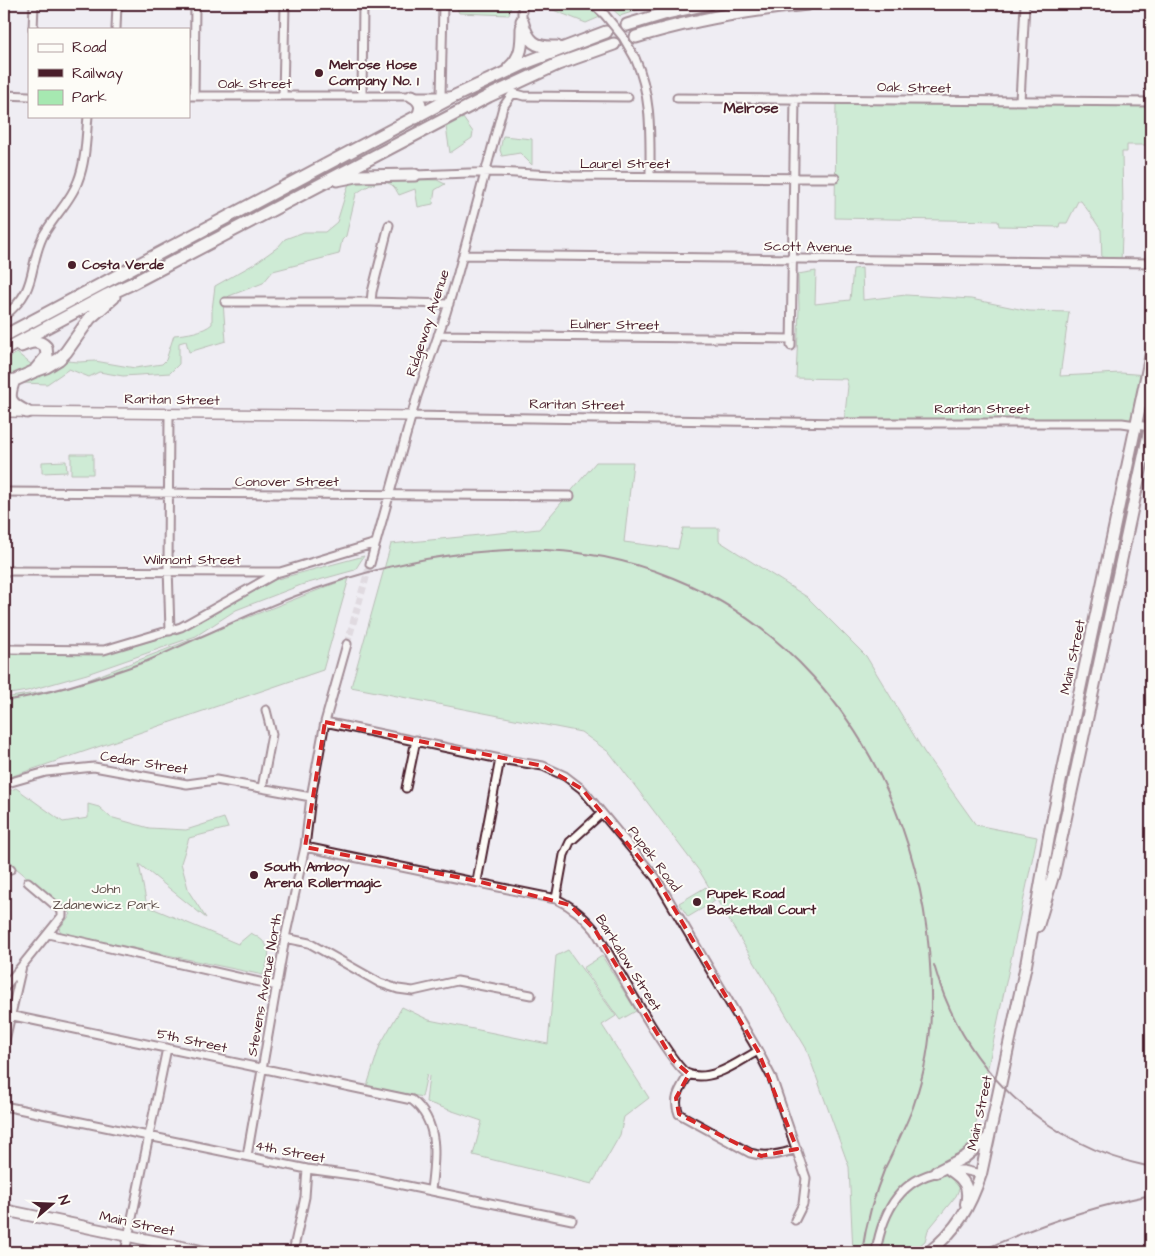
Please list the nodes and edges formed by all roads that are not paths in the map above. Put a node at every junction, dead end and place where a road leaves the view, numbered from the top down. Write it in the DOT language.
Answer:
graph roads {
  1 [pos="34,4"];
  2 [pos="116,4"];
  3 [pos="195,4"];
  4 [pos="285,4"];
  5 [pos="363,4"];
  6 [pos="443,4"];
  7 [pos="522,4"];
  8 [pos="594,4"];
  9 [pos="708,4"];
  10 [pos="807,4"];
  11 [pos="1025,4"];
  12 [pos="668,9"];
  13 [pos="522,22"];
  14 [pos="626,25"];
  15 [pos="33,28"];
  16 [pos="116,28"];
  17 [pos="606,32"];
  18 [pos="636,37"];
  19 [pos="614,44"];
  20 [pos="566,46"];
  21 [pos="504,72"];
  22 [pos="530,76"];
  23 [pos="513,93"];
  24 [pos="4,95"];
  25 [pos="28,96"];
  26 [pos="192,96"];
  27 [pos="283,96"];
  28 [pos="362,96"];
  29 [pos="412,96"];
  30 [pos="441,96"];
  31 [pos="455,96"];
  32 [pos="628,97"];
  33 [pos="677,98"];
  34 [pos="795,99"];
  35 [pos="1020,101"];
  36 [pos="1151,102"];
  37 [pos="88,118"];
  38 [pos="416,118"];
  39 [pos="485,173"];
  40 [pos="415,175"];
  41 [pos="650,176"];
  42 [pos="794,178"];
  43 [pos="835,178"];
  44 [pos="321,184"];
  45 [pos="389,225"];
  46 [pos="464,255"];
  47 [pos="793,259"];
  48 [pos="1151,263"];
  49 [pos="132,284"];
  50 [pos="225,302"];
  51 [pos="371,302"];
  52 [pos="449,304"];
  53 [pos="4,316"];
  54 [pos="438,335"];
  55 [pos="4,336"];
  56 [pos="4,351"];
  57 [pos="1151,354"];
  58 [pos="35,370"];
  59 [pos="9,382"];
  60 [pos="4,412"];
  61 [pos="27,412"];
  62 [pos="168,414"];
  63 [pos="412,416"];
  64 [pos="1136,424"];
  65 [pos="1151,424"];
  66 [pos="4,492"];
  67 [pos="167,494"];
  68 [pos="390,495"];
  69 [pos="570,496"];
  70 [pos="376,543"];
  71 [pos="370,564"];
  72 [pos="4,572"];
  73 [pos="280,572"];
  74 [pos="168,573"];
  75 [pos="170,631"];
  76 [pos="347,644"];
  77 [pos="4,649"];
  78 [pos="266,710"];
  79 [pos="325,722"];
  80 [pos="416,740"];
  81 [pos="500,759"];
  82 [pos="4,784"];
  83 [pos="262,788"];
  84 [pos="406,788"];
  85 [pos="311,797"];
  86 [pos="602,813"];
  87 [pos="304,847"];
  88 [pos="4,863"];
  89 [pos="11,869"];
  90 [pos="478,881"];
  91 [pos="28,882"];
  92 [pos="556,898"];
  93 [pos="48,934"];
  94 [pos="285,938"];
  95 [pos="23,964"];
  96 [pos="1026,966"];
  97 [pos="277,986"];
  98 [pos="4,988"];
  99 [pos="531,995"];
  100 [pos="4,1014"];
  101 [pos="12,1016"];
  102 [pos="4,1045"];
  103 [pos="167,1048"];
  104 [pos="758,1050"];
  105 [pos="264,1068"];
  106 [pos="689,1074"];
  107 [pos="4,1106"];
  108 [pos="148,1135"];
  109 [pos="988,1138"];
  110 [pos="797,1149"];
  111 [pos="247,1156"];
  112 [pos="307,1169"];
  113 [pos="950,1170"];
  114 [pos="936,1172"];
  115 [pos="980,1174"];
  116 [pos="431,1190"];
  117 [pos="4,1210"];
  118 [pos="4,1217"];
  119 [pos="962,1217"];
  120 [pos="572,1220"];
  121 [pos="795,1220"];
  122 [pos="126,1244"];
  123 [pos="174,1252"];
  124 [pos="206,1252"];
  125 [pos="294,1252"];
  126 [pos="876,1252"];
  127 [pos="929,1252"];
  1 -- 15 [label="street"];
  2 -- 16 [label="street"];
  3 -- 26 [label="street"];
  4 -- 27 [label="street"];
  5 -- 28 [label="street"];
  6 -- 30 [label="street"];
  7 -- 13 [label="street"];
  8 -- 41 [label="street, bridge"];
  9 -- 12 [label="highway"];
  10 -- 18 [label="highway"];
  11 -- 35 [label="street"];
  12 -- 14 [label="highway"];
  13 -- 20 [label="highway"];
  13 -- 21 [label="highway"];
  17 -- 20 [label="highway"];
  19 -- 22 [label="highway"];
  20 -- 21 [label="highway"];
  21 -- 31 [label="highway"];
  22 -- 23 [label="highway"];
  22 -- 44 [label="highway"];
  23 -- 32 [label="street"];
  23 -- 39 [label="street, Ridgeway Avenue"];
  24 -- 25 [label="street"];
  26 -- 27 [label="street, Oak Street"];
  27 -- 28 [label="street, Oak Street"];
  28 -- 29 [label="street, Oak Street"];
  29 -- 30 [label="street, Oak Street"];
  29 -- 38 [label="highway"];
  30 -- 31 [label="street, Oak Street"];
  31 -- 38 [label="highway"];
  33 -- 34 [label="street, Oak Street"];
  34 -- 35 [label="street, Oak Street"];
  34 -- 42 [label="street"];
  35 -- 36 [label="street, Oak Street"];
  37 -- 53 [label="street"];
  38 -- 55 [label="highway"];
  39 -- 40 [label="street, Laurel Street"];
  39 -- 41 [label="street, Laurel Street"];
  39 -- 46 [label="street, Ridgeway Avenue"];
  40 -- 44 [label="highway"];
  41 -- 42 [label="street, Laurel Street"];
  42 -- 43 [label="street, Laurel Street"];
  42 -- 47 [label="street"];
  44 -- 49 [label="highway"];
  45 -- 51 [label="street"];
  46 -- 47 [label="street, Scott Avenue"];
  46 -- 52 [label="street, Ridgeway Avenue"];
  47 -- 48 [label="street, Scott Avenue"];
  47 -- 54 [label="street, Eulner Street"];
  49 -- 56 [label="highway"];
  49 -- 58 [label="highway"];
  50 -- 51 [label="street"];
  51 -- 52 [label="street"];
  52 -- 54 [label="street, Ridgeway Avenue"];
  54 -- 63 [label="street, Ridgeway Avenue"];
  56 -- 58 [label="highway"];
  57 -- 64 [label="main road, Main Street"];
  58 -- 59 [label="highway"];
  59 -- 61 [label="highway"];
  60 -- 61 [label="street, Raritan Street"];
  61 -- 62 [label="street, Raritan Street"];
  62 -- 63 [label="street, Raritan Street"];
  62 -- 67 [label="street"];
  63 -- 64 [label="street, Raritan Street"];
  63 -- 68 [label="street, Ridgeway Avenue"];
  64 -- 65 [label="street, Raritan Street"];
  64 -- 96 [label="main road, Main Street"];
  65 -- 96 [label="main road, Main Street"];
  66 -- 67 [label="street, Conover Street"];
  67 -- 68 [label="street, Conover Street"];
  67 -- 74 [label="street"];
  68 -- 69 [label="street, Conover Street"];
  68 -- 70 [label="street, Ridgeway Avenue"];
  70 -- 71 [label="street, Ridgeway Avenue"];
  70 -- 73 [label="street, Wilmont Street"];
  72 -- 74 [label="street, Wilmont Street"];
  73 -- 74 [label="street, Wilmont Street"];
  73 -- 75 [label="street"];
  74 -- 75 [label="street"];
  75 -- 77 [label="street"];
  76 -- 79 [label="street, Stevens Avenue North"];
  78 -- 83 [label="street"];
  79 -- 80 [label="street, Pupek Road"];
  79 -- 85 [label="street, Stevens Avenue North"];
  80 -- 81 [label="street, Pupek Road"];
  80 -- 84 [label="street"];
  81 -- 86 [label="street, Pupek Road"];
  81 -- 90 [label="street"];
  82 -- 83 [label="street, Cedar Street"];
  83 -- 85 [label="street, Cedar Street"];
  85 -- 87 [label="street, Stevens Avenue North"];
  86 -- 92 [label="street"];
  86 -- 104 [label="street, Pupek Road"];
  87 -- 90 [label="street, Barkalow Street"];
  87 -- 94 [label="street, Stevens Avenue North"];
  88 -- 89 [label="street"];
  90 -- 92 [label="street, Barkalow Street"];
  91 -- 93 [label="street"];
  92 -- 106 [label="street, Barkalow Street"];
  93 -- 95 [label="street"];
  93 -- 97 [label="street"];
  94 -- 97 [label="street, Stevens Avenue North"];
  94 -- 99 [label="street"];
  95 -- 98 [label="street"];
  95 -- 101 [label="street"];
  96 -- 109 [label="main road, Main Street"];
  97 -- 105 [label="street, Stevens Avenue North"];
  100 -- 101 [label="street, 5th Street"];
  101 -- 102 [label="street"];
  101 -- 103 [label="street, 5th Street"];
  103 -- 105 [label="street, 5th Street"];
  103 -- 108 [label="street"];
  104 -- 106 [label="street"];
  104 -- 110 [label="street, Pupek Road"];
  105 -- 111 [label="street, Stevens Avenue North"];
  105 -- 116 [label="street, 5th Street"];
  106 -- 110 [label="street"];
  107 -- 108 [label="street, 4th Street"];
  108 -- 111 [label="street, 4th Street"];
  108 -- 122 [label="street"];
  109 -- 114 [label="main road"];
  109 -- 115 [label="main road, Main Street"];
  110 -- 121 [label="street, Pupek Road"];
  111 -- 112 [label="street, 4th Street"];
  112 -- 116 [label="street, 4th Street"];
  112 -- 125 [label="street"];
  113 -- 114 [label="street"];
  113 -- 115 [label="street"];
  113 -- 119 [label="main road"];
  114 -- 126 [label="street"];
  115 -- 119 [label="main road, Main Street"];
  116 -- 120 [label="street, 4th Street"];
  117 -- 122 [label="main road, Main Street"];
  118 -- 122 [label="main road, Main Street"];
  119 -- 127 [label="main road, Main Street"];
  122 -- 123 [label="main road, Main Street"];
  122 -- 124 [label="main road, Main Street"];
}
